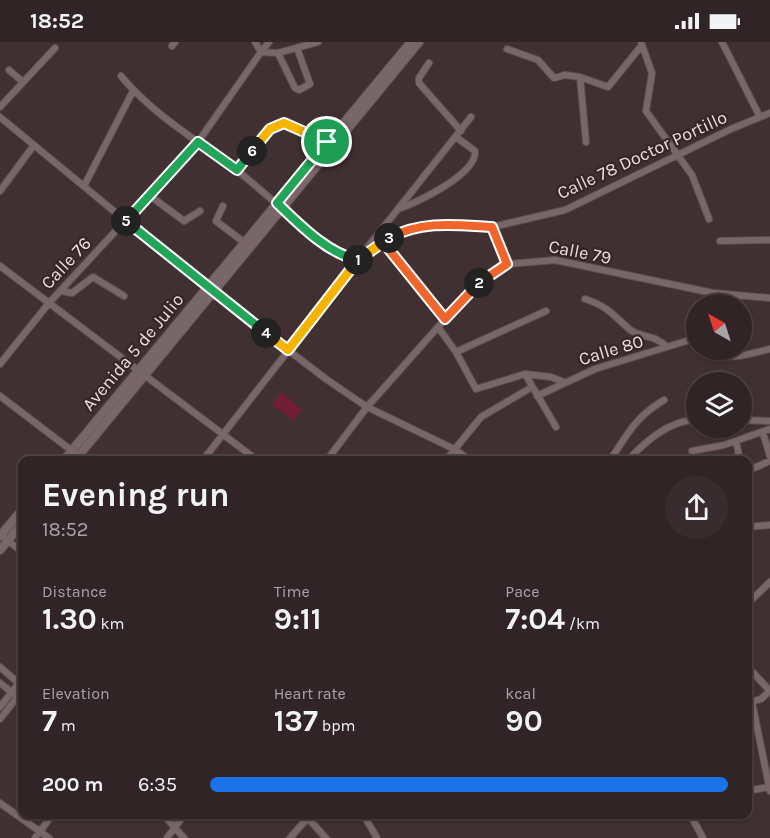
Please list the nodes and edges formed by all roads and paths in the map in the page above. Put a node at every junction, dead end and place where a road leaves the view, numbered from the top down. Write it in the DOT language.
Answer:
graph roads {
  1 [pos="255,42"];
  2 [pos="269,42"];
  3 [pos="318,42"];
  4 [pos="410,42"];
  5 [pos="420,42"];
  6 [pos="722,42"];
  7 [pos="641,44"];
  8 [pos="55,48"];
  9 [pos="297,48"];
  10 [pos="507,50"];
  11 [pos="261,52"];
  12 [pos="278,53"];
  13 [pos="429,63"];
  14 [pos="9,70"];
  15 [pos="121,76"];
  16 [pos="580,77"];
  17 [pos="23,82"];
  18 [pos="133,91"];
  19 [pos="0,107"];
  20 [pos="770,113"];
  21 [pos="0,117"];
  22 [pos="471,117"];
  23 [pos="760,117"];
  24 [pos="461,131"];
  25 [pos="456,138"];
  26 [pos="585,141"];
  27 [pos="198,142"];
  28 [pos="327,142"];
  29 [pos="34,145"];
  30 [pos="678,154"];
  31 [pos="237,170"];
  32 [pos="84,186"];
  33 [pos="0,190"];
  34 [pos="149,195"];
  35 [pos="224,206"];
  36 [pos="280,206"];
  37 [pos="397,210"];
  38 [pos="200,211"];
  39 [pos="709,219"];
  40 [pos="126,221"];
  41 [pos="492,227"];
  42 [pos="770,240"];
  43 [pos="720,241"];
  44 [pos="383,242"];
  45 [pos="244,243"];
  46 [pos="357,261"];
  47 [pos="507,264"];
  48 [pos="0,266"];
  49 [pos="211,290"];
  50 [pos="61,291"];
  51 [pos="124,296"];
  52 [pos="770,298"];
  53 [pos="585,299"];
  54 [pos="49,303"];
  55 [pos="546,311"];
  56 [pos="445,319"];
  57 [pos="438,327"];
  58 [pos="686,342"];
  59 [pos="667,347"];
  60 [pos="770,349"];
  61 [pos="288,350"];
  62 [pos="456,352"];
  63 [pos="752,353"];
  64 [pos="0,364"];
  65 [pos="142,372"];
  66 [pos="525,374"];
  67 [pos="564,382"];
  68 [pos="532,387"];
  69 [pos="0,396"];
  70 [pos="537,396"];
  71 [pos="664,400"];
  72 [pos="368,407"];
  73 [pos="752,420"];
  74 [pos="770,421"];
  75 [pos="686,423"];
  76 [pos="556,427"];
  77 [pos="770,429"];
  78 [pos="223,433"];
  79 [pos="763,433"];
  80 [pos="736,441"];
  81 [pos="454,449"];
  82 [pos="692,451"];
  83 [pos="76,456"];
  84 [pos="78,456"];
  85 [pos="206,456"];
  86 [pos="252,456"];
  87 [pos="330,456"];
  88 [pos="449,456"];
  89 [pos="464,456"];
  90 [pos="613,456"];
  91 [pos="631,456"];
  92 [pos="739,456"];
  93 [pos="770,456"];
  94 [pos="770,461"];
  95 [pos="752,469"];
  96 [pos="18,515"];
  97 [pos="770,525"];
  98 [pos="18,526"];
  99 [pos="752,527"];
  100 [pos="2,536"];
  101 [pos="18,549"];
  102 [pos="0,550"];
  103 [pos="770,582"];
  104 [pos="752,599"];
  105 [pos="0,667"];
  106 [pos="752,671"];
  107 [pos="18,681"];
  108 [pos="0,683"];
  109 [pos="770,691"];
  110 [pos="17,695"];
  111 [pos="752,701"];
  112 [pos="0,707"];
  113 [pos="752,714"];
  114 [pos="0,719"];
  115 [pos="770,789"];
  116 [pos="752,791"];
  117 [pos="0,803"];
  118 [pos="18,816"];
  119 [pos="23,819"];
  120 [pos="49,819"];
  121 [pos="168,819"];
  122 [pos="182,819"];
  123 [pos="305,819"];
  124 [pos="310,819"];
  125 [pos="366,819"];
  126 [pos="693,819"];
  127 [pos="176,827"];
  128 [pos="40,831"];
  129 [pos="34,838"];
  130 [pos="49,838"];
  131 [pos="167,838"];
  132 [pos="184,838"];
  133 [pos="290,838"];
  134 [pos="326,838"];
  135 [pos="377,838"];
  136 [pos="703,838"];
  1 -- 11 [label="street"];
  2 -- 11 [label="street, Calle 76"];
  3 -- 9 [label="street"];
  4 -- 28 [label="main road, Avenida 5 de Julio"];
  5 -- 36 [label="main road, Avenida 5 de Julio"];
  6 -- 23 [label="street"];
  7 -- 16 [label="street"];
  7 -- 30 [label="street"];
  8 -- 17 [label="street"];
  9 -- 12 [label="street"];
  9 -- 12 [label="street"];
  10 -- 16 [label="street"];
  11 -- 12 [label="street"];
  11 -- 27 [label="street, Calle 76"];
  13 -- 24 [label="street"];
  14 -- 17 [label="street"];
  15 -- 18 [label="street"];
  16 -- 26 [label="street"];
  17 -- 19 [label="street"];
  18 -- 27 [label="street"];
  18 -- 32 [label="street"];
  20 -- 23 [label="street, Calle 78 Doctor Portillo"];
  21 -- 29 [label="street"];
  22 -- 24 [label="street"];
  23 -- 30 [label="street, Calle 78 Doctor Portillo"];
  24 -- 25 [label="street"];
  25 -- 37 [label="street"];
  25 -- 37 [label="street"];
  27 -- 31 [label="street"];
  27 -- 34 [label="street, Calle 76"];
  28 -- 31 [label="street"];
  28 -- 36 [label="main road, Avenida 5 de Julio"];
  29 -- 32 [label="street"];
  29 -- 33 [label="street"];
  30 -- 39 [label="street"];
  30 -- 41 [label="street, Calle 78 Doctor Portillo"];
  31 -- 36 [label="street"];
  32 -- 40 [label="street"];
  34 -- 38 [label="street"];
  34 -- 40 [label="street, Calle 76"];
  35 -- 45 [label="street"];
  36 -- 45 [label="main road, Avenida 5 de Julio"];
  36 -- 46 [label="street"];
  36 -- 49 [label="main road, Avenida 5 de Julio"];
  37 -- 46 [label="street"];
  40 -- 49 [label="street"];
  40 -- 50 [label="street, Calle 76"];
  41 -- 44 [label="street, Calle 78 Doctor Portillo"];
  41 -- 47 [label="street"];
  42 -- 43 [label="street"];
  44 -- 46 [label="street, Calle 78 Doctor Portillo"];
  44 -- 56 [label="street"];
  45 -- 49 [label="main road, Avenida 5 de Julio"];
  46 -- 61 [label="street, Calle 78 Doctor Portillo"];
  47 -- 52 [label="street, Calle 79"];
  47 -- 56 [label="street, Calle 79"];
  48 -- 54 [label="street"];
  49 -- 61 [label="street"];
  49 -- 65 [label="main road, Avenida 5 de Julio"];
  50 -- 51 [label="street"];
  50 -- 54 [label="street, Calle 76"];
  53 -- 59 [label="street"];
  54 -- 64 [label="street, Calle 76"];
  54 -- 65 [label="street"];
  55 -- 62 [label="street"];
  56 -- 57 [label="street, Calle 79"];
  57 -- 62 [label="street"];
  57 -- 72 [label="street, Calle 79"];
  58 -- 59 [label="street, Calle 80"];
  59 -- 67 [label="street, Calle 80"];
  60 -- 63 [label="street"];
  61 -- 72 [label="street"];
  61 -- 78 [label="street, Calle 78 Doctor Portillo"];
  62 -- 66 [label="street"];
  65 -- 78 [label="street"];
  65 -- 84 [label="main road, Avenida 5 de Julio"];
  66 -- 67 [label="street"];
  66 -- 68 [label="street"];
  67 -- 70 [label="street, Calle 80"];
  68 -- 70 [label="street"];
  68 -- 81 [label="street"];
  69 -- 83 [label="street"];
  70 -- 76 [label="street"];
  71 -- 90 [label="street"];
  72 -- 81 [label="street"];
  72 -- 87 [label="street, Calle 79"];
  73 -- 74 [label="street"];
  75 -- 91 [label="street"];
  77 -- 79 [label="street"];
  78 -- 85 [label="street, Calle 78 Doctor Portillo"];
  78 -- 86 [label="street"];
  79 -- 80 [label="street"];
  79 -- 93 [label="street"];
  80 -- 82 [label="street"];
  80 -- 92 [label="street"];
  81 -- 88 [label="street"];
  81 -- 89 [label="street"];
  94 -- 95 [label="street"];
  96 -- 100 [label="main road"];
  97 -- 99 [label="street"];
  98 -- 100 [label="main road"];
  100 -- 101 [label="street"];
  100 -- 102 [label="main road"];
  103 -- 104 [label="street"];
  105 -- 107 [label="street"];
  106 -- 109 [label="street"];
  108 -- 110 [label="street"];
  109 -- 111 [label="street"];
  110 -- 112 [label="street"];
  110 -- 114 [label="street"];
  113 -- 115 [label="street"];
  115 -- 116 [label="street"];
  117 -- 118 [label="street"];
  119 -- 128 [label="street"];
  120 -- 128 [label="street"];
  121 -- 127 [label="street"];
  122 -- 127 [label="street"];
  123 -- 133 [label="street"];
  124 -- 134 [label="street"];
  125 -- 135 [label="street"];
  126 -- 136 [label="street"];
  127 -- 131 [label="street"];
  127 -- 132 [label="street"];
  128 -- 129 [label="street"];
  128 -- 130 [label="street"];
}
